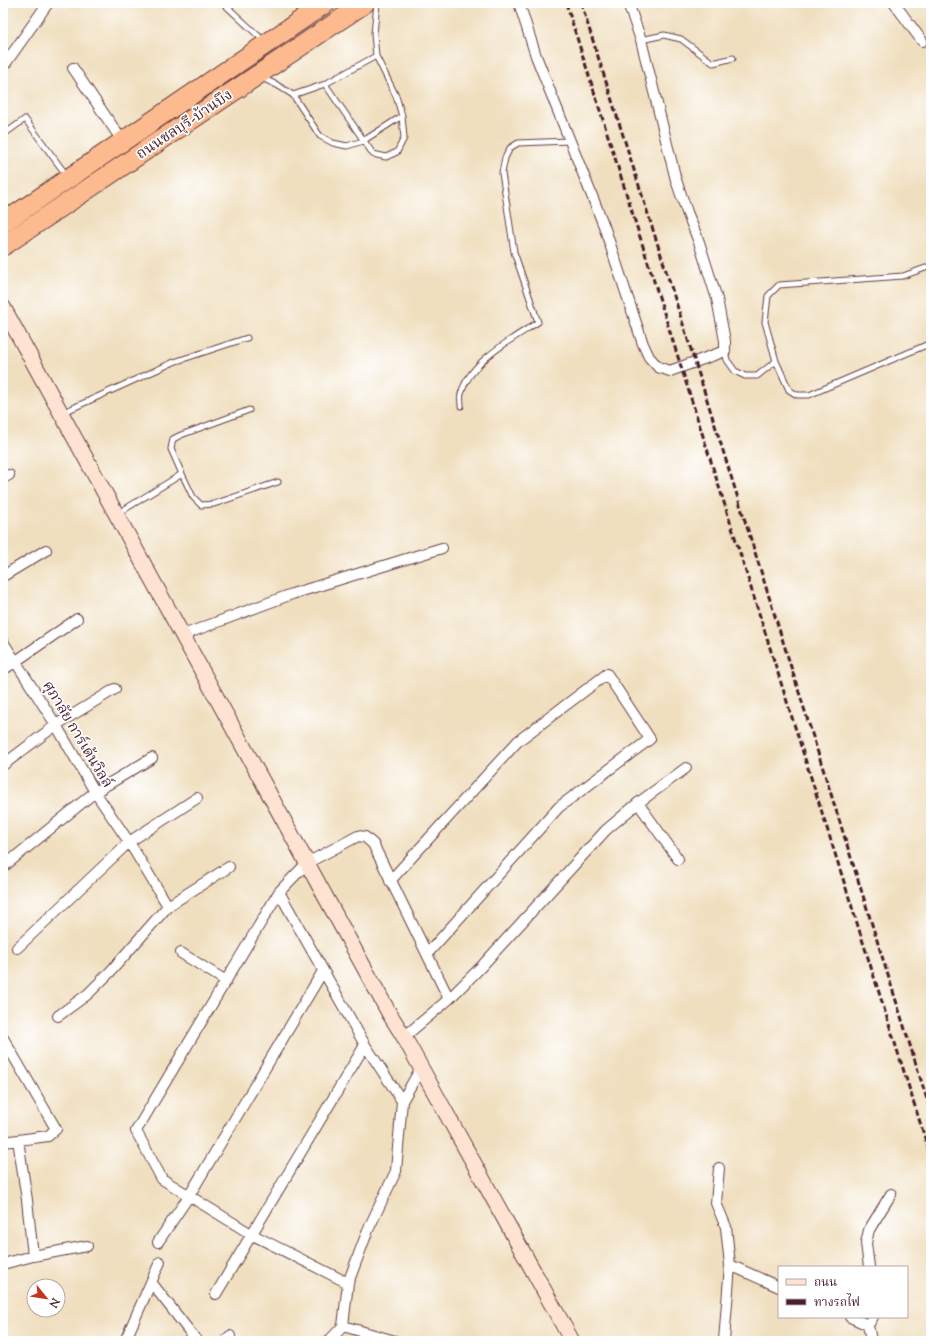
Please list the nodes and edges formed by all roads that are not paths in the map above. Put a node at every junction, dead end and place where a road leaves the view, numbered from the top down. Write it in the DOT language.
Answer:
graph roads {
  1 [pos="48,3"];
  2 [pos="223,3"];
  3 [pos="326,3"];
  4 [pos="365,3"];
  5 [pos="376,3"];
  6 [pos="519,3"];
  7 [pos="628,3"];
  8 [pos="894,3"];
  9 [pos="305,9"];
  10 [pos="641,40"];
  11 [pos="922,41"];
  12 [pos="266,43"];
  13 [pos="376,56"];
  14 [pos="733,58"];
  15 [pos="3,67"];
  16 [pos="73,68"];
  17 [pos="257,76"];
  18 [pos="325,84"];
  19 [pos="293,95"];
  20 [pos="402,116"];
  21 [pos="3,135"];
  22 [pos="570,141"];
  23 [pos="123,142"];
  24 [pos="363,142"];
  25 [pos="69,178"];
  26 [pos="3,200"];
  27 [pos="7,220"];
  28 [pos="3,246"];
  29 [pos="931,266"];
  30 [pos="3,307"];
  31 [pos="247,338"];
  32 [pos="931,343"];
  33 [pos="725,351"];
  34 [pos="776,361"];
  35 [pos="462,406"];
  36 [pos="249,410"];
  37 [pos="61,413"];
  38 [pos="182,474"];
  39 [pos="278,482"];
  40 [pos="116,514"];
  41 [pos="442,548"];
  42 [pos="46,550"];
  43 [pos="3,576"];
  44 [pos="77,619"];
  45 [pos="183,635"];
  46 [pos="3,642"];
  47 [pos="16,662"];
  48 [pos="3,670"];
  49 [pos="115,689"];
  50 [pos="56,725"];
  51 [pos="152,758"];
  52 [pos="3,765"];
  53 [pos="686,768"];
  54 [pos="95,792"];
  55 [pos="197,798"];
  56 [pos="638,803"];
  57 [pos="129,842"];
  58 [pos="678,859"];
  59 [pos="307,863"];
  60 [pos="3,867"];
  61 [pos="229,867"];
  62 [pos="390,881"];
  63 [pos="279,892"];
  64 [pos="168,906"];
  65 [pos="17,948"];
  66 [pos="180,953"];
  67 [pos="427,954"];
  68 [pos="323,971"];
  69 [pos="226,982"];
  70 [pos="449,999"];
  71 [pos="58,1016"];
  72 [pos="404,1037"];
  73 [pos="3,1038"];
  74 [pos="365,1045"];
  75 [pos="421,1068"];
  76 [pos="402,1100"];
  77 [pos="18,1140"];
  78 [pos="3,1142"];
  79 [pos="719,1168"];
  80 [pos="891,1194"];
  81 [pos="190,1196"];
  82 [pos="251,1234"];
  83 [pos="158,1242"];
  84 [pos="87,1246"];
  85 [pos="33,1256"];
  86 [pos="160,1262"];
  87 [pos="3,1264"];
  88 [pos="730,1265"];
  89 [pos="869,1266"];
  90 [pos="151,1282"];
  91 [pos="348,1283"];
  92 [pos="778,1287"];
  93 [pos="216,1294"];
  94 [pos="855,1318"];
  95 [pos="871,1321"];
  96 [pos="343,1326"];
  97 [pos="125,1341"];
  98 [pos="197,1341"];
  99 [pos="329,1341"];
  100 [pos="395,1341"];
  101 [pos="572,1341"];
  102 [pos="724,1341"];
  103 [pos="871,1341"];
  1 -- 15 [label="street"];
  2 -- 12 [label="lane"];
  3 -- 9 [label="highway, ถนนชลบุรี-บ้านบึง"];
  4 -- 17 [label="highway, ถนนชลบุรี-บ้านบึง"];
  5 -- 13 [label="lane"];
  6 -- 22 [label="street"];
  7 -- 10 [label="street"];
  8 -- 11 [label="street"];
  9 -- 12 [label="highway, ถนนชลบุรี-บ้านบึง"];
  10 -- 14 [label="lane"];
  10 -- 33 [label="street"];
  12 -- 23 [label="highway, ถนนชลบุรี-บ้านบึง"];
  13 -- 18 [label="lane"];
  13 -- 20 [label="lane"];
  16 -- 23 [label="street"];
  17 -- 19 [label="lane"];
  17 -- 28 [label="highway, ถนนชลบุรี-บ้านบึง"];
  18 -- 19 [label="lane"];
  18 -- 24 [label="lane"];
  19 -- 24 [label="lane"];
  20 -- 24 [label="lane"];
  20 -- 24 [label="lane"];
  21 -- 25 [label="lane"];
  22 -- 33 [label="street"];
  22 -- 35 [label="lane"];
  23 -- 25 [label="highway, ถนนชลบุรี-บ้านบึง"];
  25 -- 27 [label="highway, ถนนชลบุรี-บ้านบึง"];
  26 -- 27 [label="lane"];
  29 -- 34 [label="lane"];
  30 -- 37 [label="street"];
  31 -- 37 [label="lane"];
  32 -- 34 [label="lane"];
  33 -- 34 [label="lane"];
  36 -- 38 [label="lane"];
  37 -- 40 [label="street"];
  38 -- 39 [label="lane"];
  38 -- 40 [label="lane"];
  40 -- 45 [label="street"];
  41 -- 45 [label="street"];
  42 -- 43 [label="street"];
  44 -- 47 [label="street"];
  45 -- 59 [label="street"];
  46 -- 47 [label="street, ศุภาลัย การ์เด้นวิลล์"];
  47 -- 48 [label="street"];
  47 -- 50 [label="street, ศุภาลัย การ์เด้นวิลล์"];
  49 -- 50 [label="street"];
  50 -- 52 [label="street"];
  50 -- 54 [label="street, ศุภาลัย การ์เด้นวิลล์"];
  51 -- 54 [label="street"];
  53 -- 56 [label="street"];
  54 -- 57 [label="street, ศุภาลัย การ์เด้นวิลล์"];
  54 -- 60 [label="street"];
  55 -- 57 [label="street"];
  56 -- 58 [label="street"];
  56 -- 70 [label="street"];
  57 -- 64 [label="street, ศุภาลัย การ์เด้นวิลล์"];
  57 -- 65 [label="street"];
  59 -- 62 [label="street"];
  59 -- 63 [label="street"];
  59 -- 72 [label="street"];
  61 -- 64 [label="street"];
  62 -- 67 [label="street"];
  62 -- 67 [label="street"];
  63 -- 68 [label="street"];
  63 -- 69 [label="street"];
  64 -- 71 [label="street"];
  66 -- 69 [label="street"];
  67 -- 70 [label="street"];
  68 -- 74 [label="street"];
  68 -- 81 [label="street"];
  69 -- 81 [label="street"];
  70 -- 72 [label="street"];
  72 -- 75 [label="street"];
  73 -- 77 [label="street"];
  74 -- 76 [label="street"];
  74 -- 82 [label="street"];
  75 -- 76 [label="street"];
  75 -- 101 [label="street"];
  76 -- 91 [label="street"];
  77 -- 78 [label="street"];
  77 -- 85 [label="street"];
  79 -- 88 [label="street"];
  80 -- 89 [label="street"];
  81 -- 82 [label="street"];
  81 -- 83 [label="street"];
  82 -- 91 [label="street"];
  82 -- 93 [label="street"];
  84 -- 85 [label="street"];
  85 -- 87 [label="street"];
  86 -- 90 [label="street"];
  88 -- 92 [label="street"];
  88 -- 102 [label="street"];
  90 -- 97 [label="street"];
  90 -- 98 [label="street"];
  91 -- 96 [label="street"];
  94 -- 95 [label="street"];
  95 -- 103 [label="street"];
  96 -- 99 [label="street"];
  96 -- 100 [label="street"];
}
